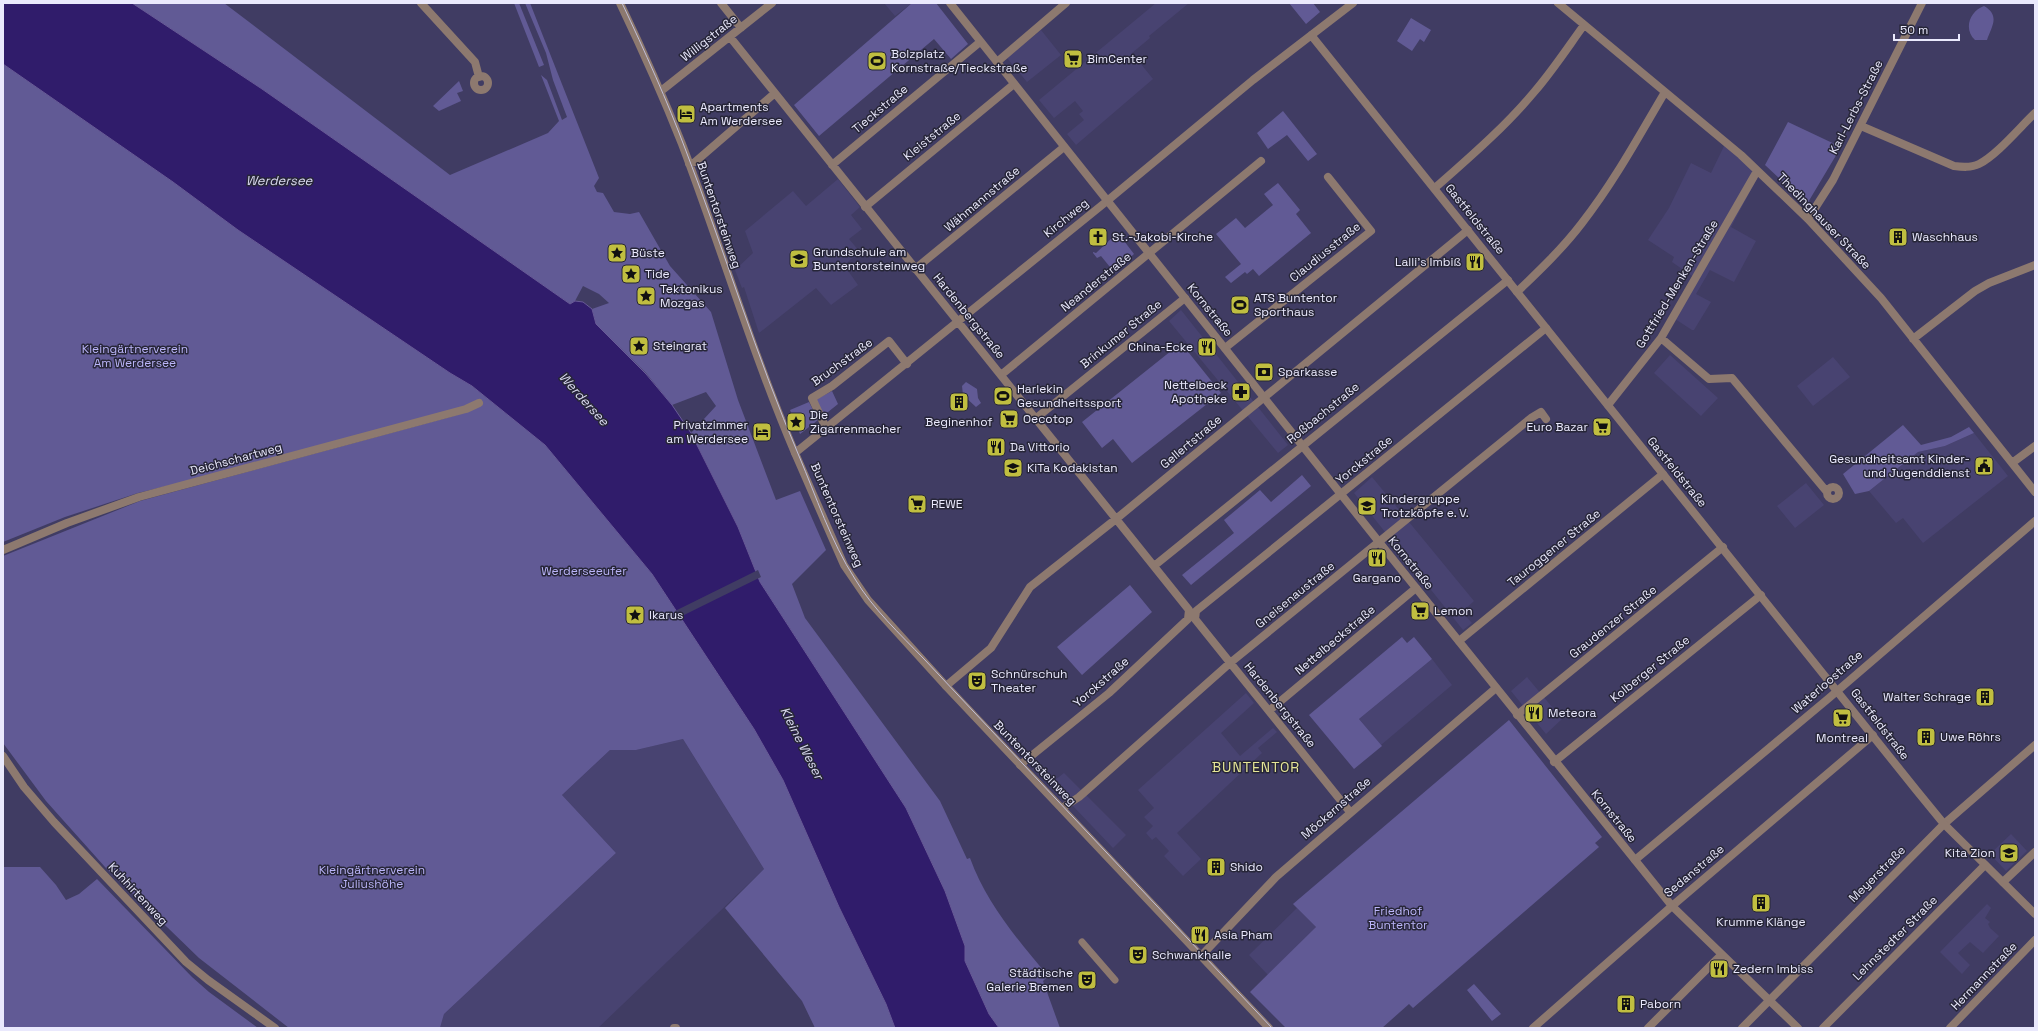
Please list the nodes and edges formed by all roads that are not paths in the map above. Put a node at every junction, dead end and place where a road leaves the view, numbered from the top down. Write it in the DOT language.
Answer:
graph roads {
  1 [pos="421,3"];
  2 [pos="620,3"];
  3 [pos="721,3"];
  4 [pos="772,3"];
  5 [pos="950,3"];
  6 [pos="1066,3"];
  7 [pos="1353,3"];
  8 [pos="1558,3"];
  9 [pos="1922,3"];
  10 [pos="1584,25"];
  11 [pos="741,28"];
  12 [pos="1311,35"];
  13 [pos="730,37"];
  14 [pos="980,42"];
  15 [pos="996,62"];
  16 [pos="479,77"];
  17 [pos="1014,84"];
  18 [pos="660,91"];
  19 [pos="1665,92"];
  20 [pos="774,93"];
  21 [pos="2035,113"];
  22 [pos="1861,126"];
  23 [pos="1064,147"];
  24 [pos="1261,161"];
  25 [pos="689,164"];
  26 [pos="832,164"];
  27 [pos="1758,171"];
  28 [pos="1328,177"];
  29 [pos="1435,188"];
  30 [pos="1107,201"];
  31 [pos="865,206"];
  32 [pos="1808,219"];
  33 [pos="1468,230"];
  34 [pos="1149,254"];
  35 [pos="2035,265"];
  36 [pos="915,269"];
  37 [pos="1508,280"];
  38 [pos="1517,292"];
  39 [pos="1185,298"];
  40 [pos="957,321"];
  41 [pos="1546,328"];
  42 [pos="1661,338"];
  43 [pos="1912,339"];
  44 [pos="1225,348"];
  45 [pos="907,364"];
  46 [pos="1001,375"];
  47 [pos="1264,397"];
  48 [pos="479,404"];
  49 [pos="1608,405"];
  50 [pos="1035,419"];
  51 [pos="1546,419"];
  52 [pos="826,428"];
  53 [pos="1302,445"];
  54 [pos="2035,446"];
  55 [pos="795,453"];
  56 [pos="2012,463"];
  57 [pos="1663,474"];
  58 [pos="1827,492"];
  59 [pos="2035,492"];
  60 [pos="1342,494"];
  61 [pos="1116,519"];
  62 [pos="2035,521"];
  63 [pos="1379,542"];
  64 [pos="1723,548"];
  65 [pos="3,550"];
  66 [pos="1154,566"];
  67 [pos="1416,588"];
  68 [pos="1761,595"];
  69 [pos="1193,611"];
  70 [pos="1459,641"];
  71 [pos="1230,663"];
  72 [pos="946,686"];
  73 [pos="1496,688"];
  74 [pos="1837,689"];
  75 [pos="1270,710"];
  76 [pos="1518,715"];
  77 [pos="1873,735"];
  78 [pos="2035,745"];
  79 [pos="3,756"];
  80 [pos="1554,762"];
  81 [pos="1020,765"];
  82 [pos="1062,808"];
  83 [pos="1350,812"];
  84 [pos="1944,824"];
  85 [pos="2035,852"];
  86 [pos="1635,860"];
  87 [pos="1985,865"];
  88 [pos="2003,882"];
  89 [pos="1672,906"];
  90 [pos="2035,914"];
  91 [pos="2035,940"];
  92 [pos="1082,942"];
  93 [pos="1722,955"];
  94 [pos="1201,956"];
  95 [pos="1115,980"];
  96 [pos="1768,1001"];
  97 [pos="275,1028"];
  98 [pos="1269,1028"];
  99 [pos="1533,1028"];
  100 [pos="1648,1028"];
  101 [pos="1742,1028"];
  102 [pos="1798,1028"];
  103 [pos="1823,1028"];
  104 [pos="1950,1028"];
  1 -- 16 [label="street"];
  2 -- 18 [label="street, Buntentorsteinweg"];
  3 -- 11 [label="street"];
  4 -- 11 [label="street, Willigstraße"];
  5 -- 14 [label="street, Kornstraße"];
  6 -- 15 [label="street"];
  7 -- 12 [label="street, Kirchweg"];
  8 -- 10 [label="street, Thedinghauser Straße"];
  9 -- 22 [label="street, Karl-Lerbs-Straße"];
  10 -- 19 [label="street, Thedinghauser Straße"];
  10 -- 29 [label="street"];
  11 -- 13 [label="street, Willigstraße"];
  12 -- 29 [label="street, Gastfeldstraße"];
  12 -- 30 [label="street, Kirchweg"];
  13 -- 18 [label="street, Willigstraße"];
  13 -- 20 [label="street, Hardenbergstraße"];
  14 -- 15 [label="street, Kornstraße"];
  14 -- 26 [label="street, Tieckstraße"];
  15 -- 17 [label="street, Kornstraße"];
  17 -- 23 [label="street, Kornstraße"];
  17 -- 31 [label="street, Kleiststraße"];
  18 -- 25 [label="street, Buntentorsteinweg"];
  19 -- 27 [label="street, Thedinghauser Straße"];
  19 -- 38 [label="street"];
  20 -- 25 [label="street"];
  20 -- 26 [label="street, Hardenbergstraße"];
  21 -- 22 [label="street"];
  22 -- 32 [label="street, Karl-Lerbs-Straße"];
  23 -- 30 [label="street, Kornstraße"];
  23 -- 36 [label="street, Wähmannstraße"];
  24 -- 34 [label="street, Neanderstraße"];
  25 -- 55 [label="street, Buntentorsteinweg"];
  26 -- 31 [label="street, Hardenbergstraße"];
  27 -- 32 [label="street, Thedinghauser Straße"];
  27 -- 42 [label="street, Gottfried-Menken-Straße"];
  28 -- 44 [label="street, Claudiusstraße"];
  29 -- 33 [label="street, Gastfeldstraße"];
  30 -- 34 [label="street, Kornstraße"];
  30 -- 40 [label="street, Kirchweg"];
  31 -- 36 [label="street, Hardenbergstraße"];
  32 -- 43 [label="street, Thedinghauser Straße"];
  33 -- 37 [label="street, Gastfeldstraße"];
  33 -- 47 [label="street, Gellertstraße"];
  34 -- 39 [label="street, Kornstraße"];
  34 -- 46 [label="street, Neanderstraße"];
  35 -- 43 [label="street"];
  36 -- 40 [label="street, Hardenbergstraße"];
  37 -- 38 [label="street, Gastfeldstraße"];
  37 -- 53 [label="street, Roßbachstraße"];
  38 -- 41 [label="street, Gastfeldstraße"];
  39 -- 44 [label="street, Kornstraße"];
  39 -- 50 [label="street, Brinkumer Straße"];
  40 -- 45 [label="street, Kirchweg"];
  40 -- 46 [label="street, Hardenbergstraße"];
  41 -- 49 [label="street, Gastfeldstraße"];
  41 -- 60 [label="street, Yorckstraße"];
  42 -- 49 [label="street, Gottfried-Menken-Straße"];
  42 -- 58 [label="street"];
  43 -- 56 [label="street, Thedinghauser Straße"];
  44 -- 47 [label="street, Kornstraße"];
  45 -- 52 [label="street, Kirchweg"];
  45 -- 52 [label="street, Bruchstraße"];
  46 -- 50 [label="street, Hardenbergstraße"];
  47 -- 53 [label="street, Kornstraße"];
  47 -- 61 [label="street, Gellertstraße"];
  48 -- 65 [label="street, Deichschartweg"];
  49 -- 57 [label="street, Gastfeldstraße"];
  50 -- 61 [label="street, Hardenbergstraße"];
  51 -- 63 [label="street, Gneisenaustraße"];
  52 -- 55 [label="street, Kirchweg"];
  53 -- 60 [label="street, Kornstraße"];
  53 -- 66 [label="street, Roßbachstraße"];
  54 -- 56 [label="street"];
  55 -- 72 [label="street, Buntentorsteinweg"];
  56 -- 59 [label="street, Thedinghauser Straße"];
  57 -- 64 [label="street, Gastfeldstraße"];
  57 -- 70 [label="street, Tauroggener Straße"];
  60 -- 63 [label="street, Kornstraße"];
  60 -- 69 [label="street, Yorckstraße"];
  61 -- 66 [label="street, Hardenbergstraße"];
  61 -- 72 [label="street, Gellertstraße"];
  62 -- 74 [label="street, Waterloostraße"];
  63 -- 67 [label="street, Kornstraße"];
  63 -- 71 [label="street, Gneisenaustraße"];
  64 -- 68 [label="street, Gastfeldstraße"];
  64 -- 76 [label="street, Graudenzer Straße"];
  66 -- 69 [label="street, Hardenbergstraße"];
  67 -- 70 [label="street, Kornstraße"];
  67 -- 75 [label="street, Nettelbeckstraße"];
  68 -- 74 [label="street, Gastfeldstraße"];
  68 -- 80 [label="street, Kolberger Straße"];
  69 -- 71 [label="street, Hardenbergstraße"];
  69 -- 81 [label="street, Yorckstraße"];
  70 -- 73 [label="street, Kornstraße"];
  71 -- 75 [label="street, Hardenbergstraße"];
  71 -- 82 [label="street, Gneisenaustraße"];
  72 -- 81 [label="street, Buntentorsteinweg"];
  73 -- 76 [label="street, Kornstraße"];
  73 -- 83 [label="street, Möckernstraße"];
  74 -- 77 [label="street, Gastfeldstraße"];
  74 -- 86 [label="street, Waterloostraße"];
  75 -- 83 [label="street, Hardenbergstraße"];
  76 -- 80 [label="street, Kornstraße"];
  77 -- 84 [label="street, Gastfeldstraße"];
  77 -- 89 [label="street, Sedanstraße"];
  78 -- 84 [label="street, Meyerstraße"];
  79 -- 97 [label="street, Kuhhirtenweg"];
  80 -- 86 [label="street, Kornstraße"];
  81 -- 82 [label="street, Buntentorsteinweg"];
  82 -- 94 [label="street, Buntentorsteinweg"];
  83 -- 94 [label="street, Möckernstraße"];
  84 -- 87 [label="street, Gastfeldstraße"];
  84 -- 96 [label="street, Meyerstraße"];
  85 -- 88 [label="street"];
  86 -- 89 [label="street, Kornstraße"];
  87 -- 88 [label="street, Gastfeldstraße"];
  87 -- 103 [label="street, Lehnstedter Straße"];
  88 -- 90 [label="street, Gastfeldstraße"];
  89 -- 93 [label="street, Kornstraße"];
  89 -- 99 [label="street, Sedanstraße"];
  91 -- 104 [label="street, Hermannstraße"];
  92 -- 95 [label="street"];
  93 -- 96 [label="street, Kornstraße"];
  93 -- 100 [label="street"];
  94 -- 98 [label="street, Buntentorsteinweg"];
  96 -- 101 [label="street, Meyerstraße"];
  96 -- 102 [label="street, Kornstraße"];
}
